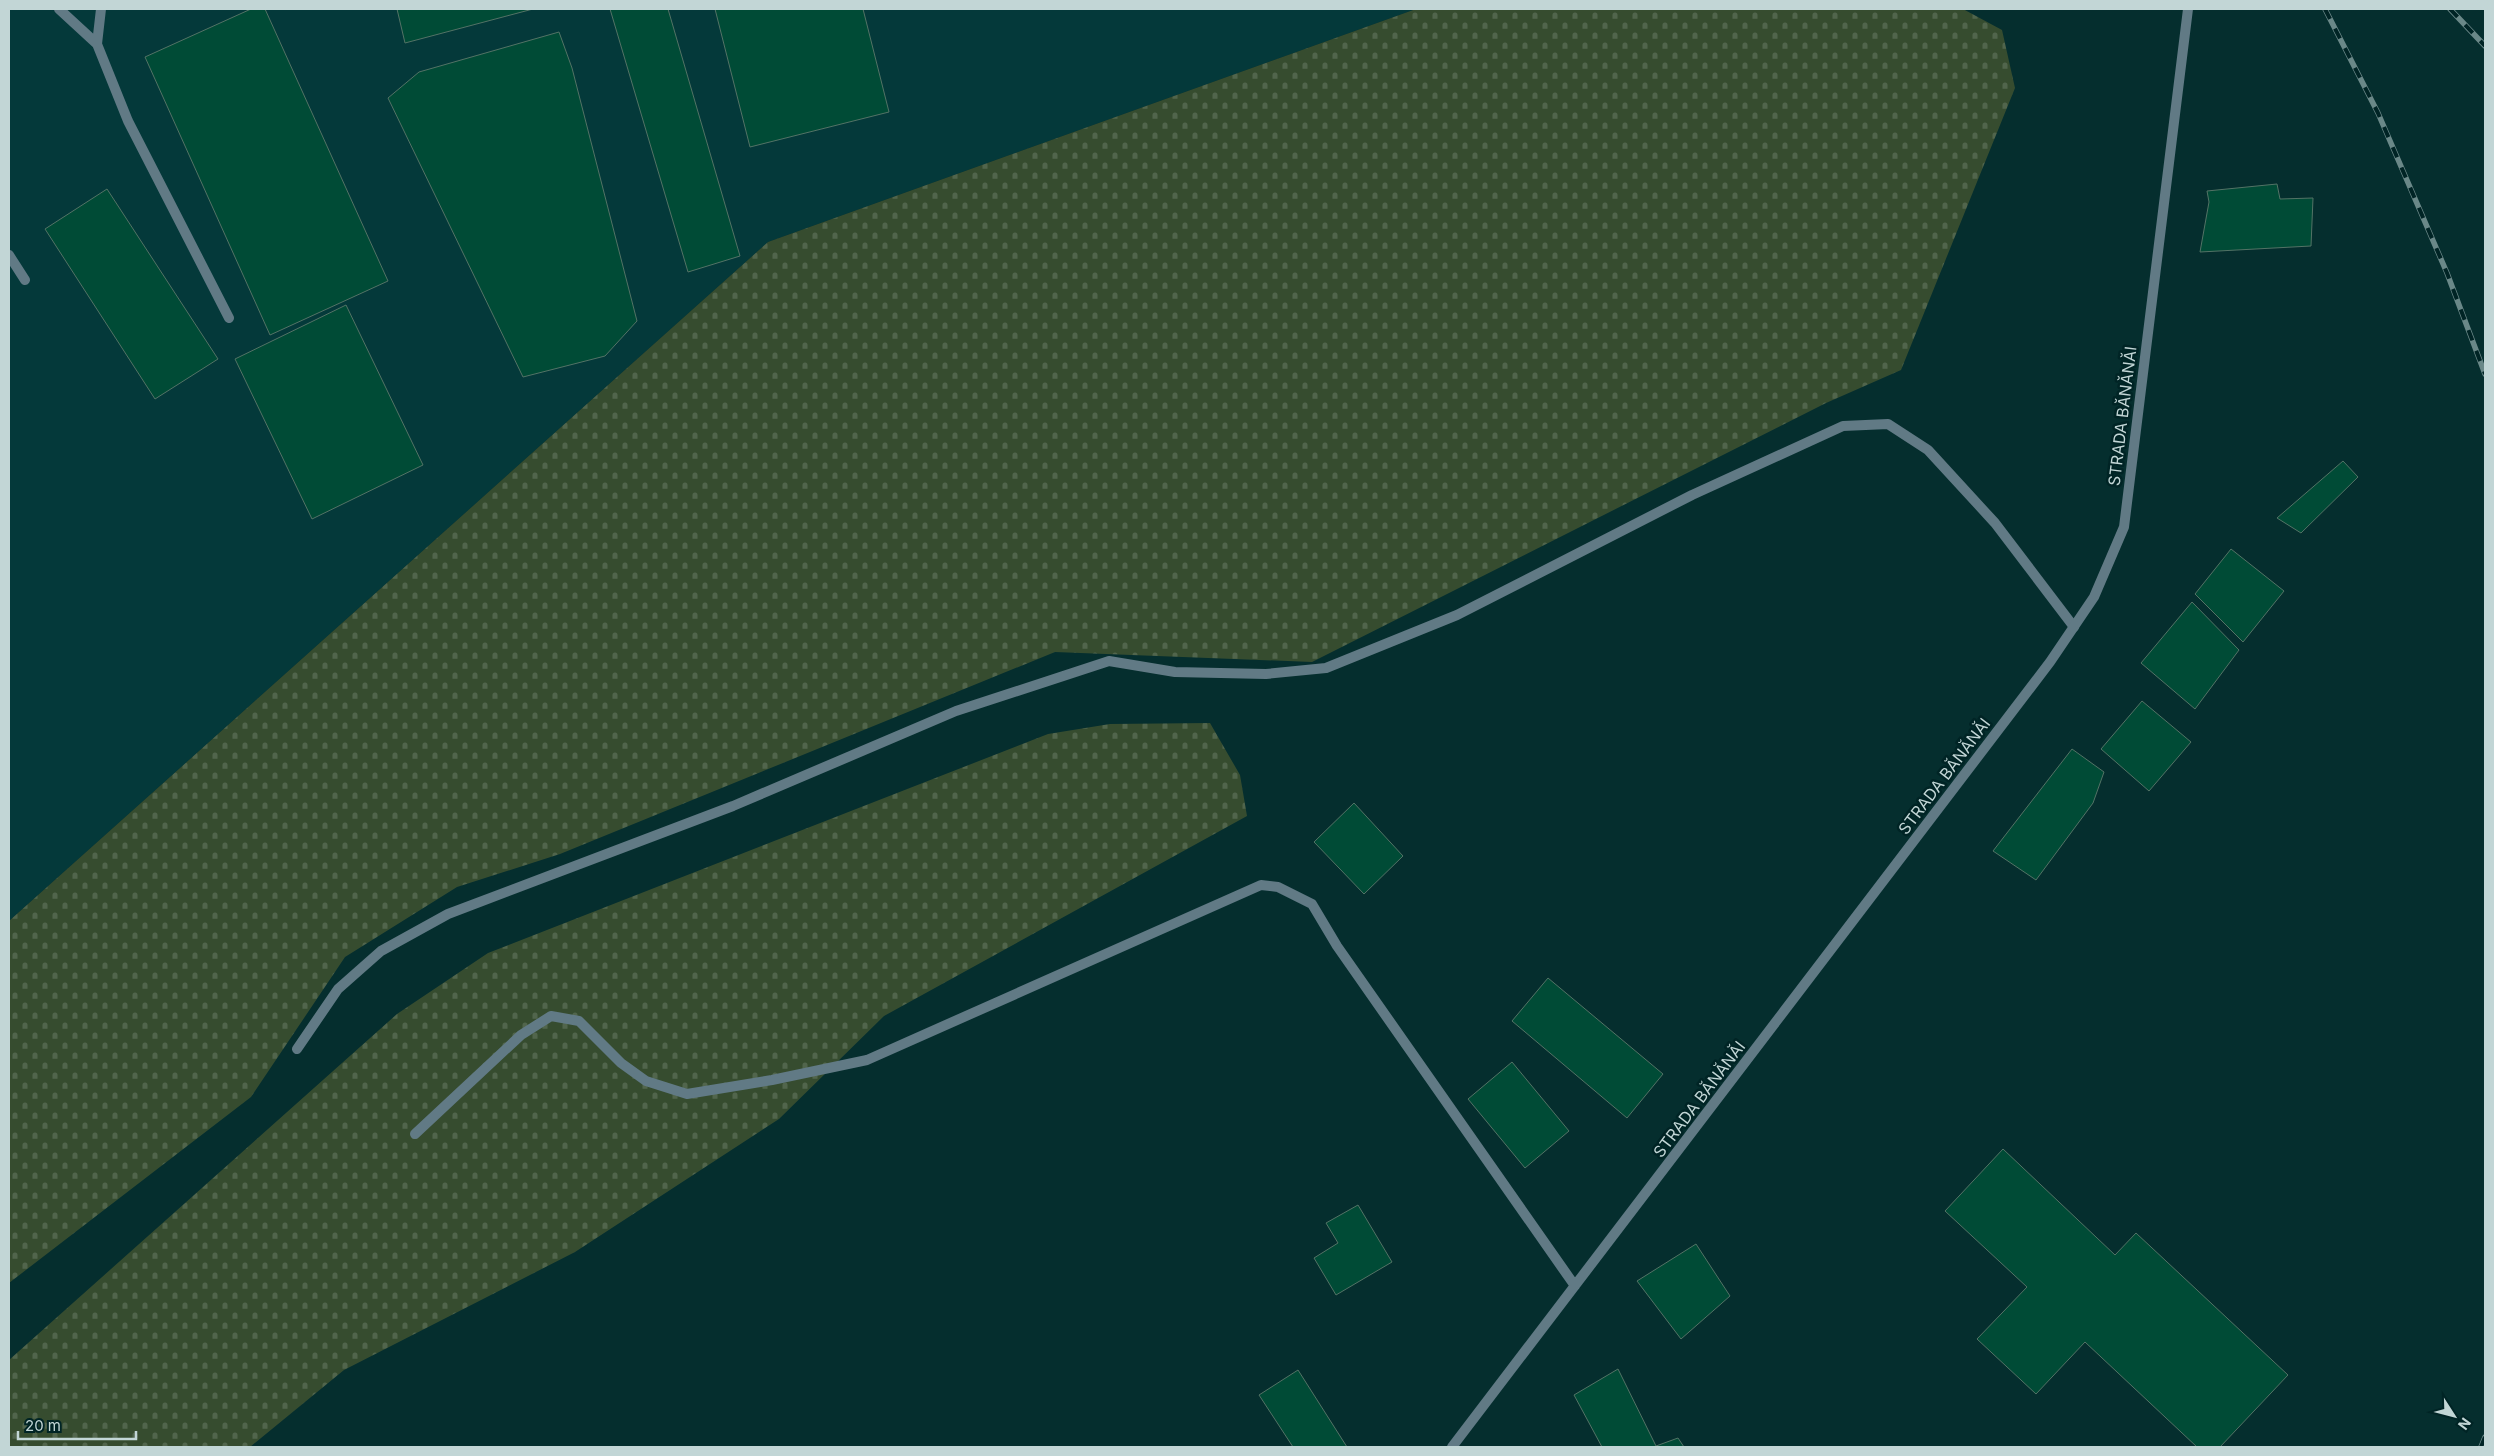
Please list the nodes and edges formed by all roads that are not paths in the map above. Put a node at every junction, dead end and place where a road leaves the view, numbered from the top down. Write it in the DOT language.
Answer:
graph roads {
  1 [pos="59,9"];
  2 [pos="101,9"];
  3 [pos="2188,9"];
  4 [pos="97,44"];
  5 [pos="9,255"];
  6 [pos="25,280"];
  7 [pos="230,318"];
  8 [pos="2074,627"];
  9 [pos="297,1049"];
  10 [pos="415,1134"];
  11 [pos="1575,1286"];
  12 [pos="1452,1447"];
  1 -- 4 [label="street"];
  2 -- 4 [label="street"];
  3 -- 8 [label="street, STRADA BĂNĂNĂI"];
  4 -- 7 [label="street"];
  5 -- 6 [label="street"];
  8 -- 9 [label="street"];
  8 -- 11 [label="street, STRADA BĂNĂNĂI"];
  10 -- 11 [label="street"];
  11 -- 12 [label="street, STRADA BĂNĂNĂI"];
}
